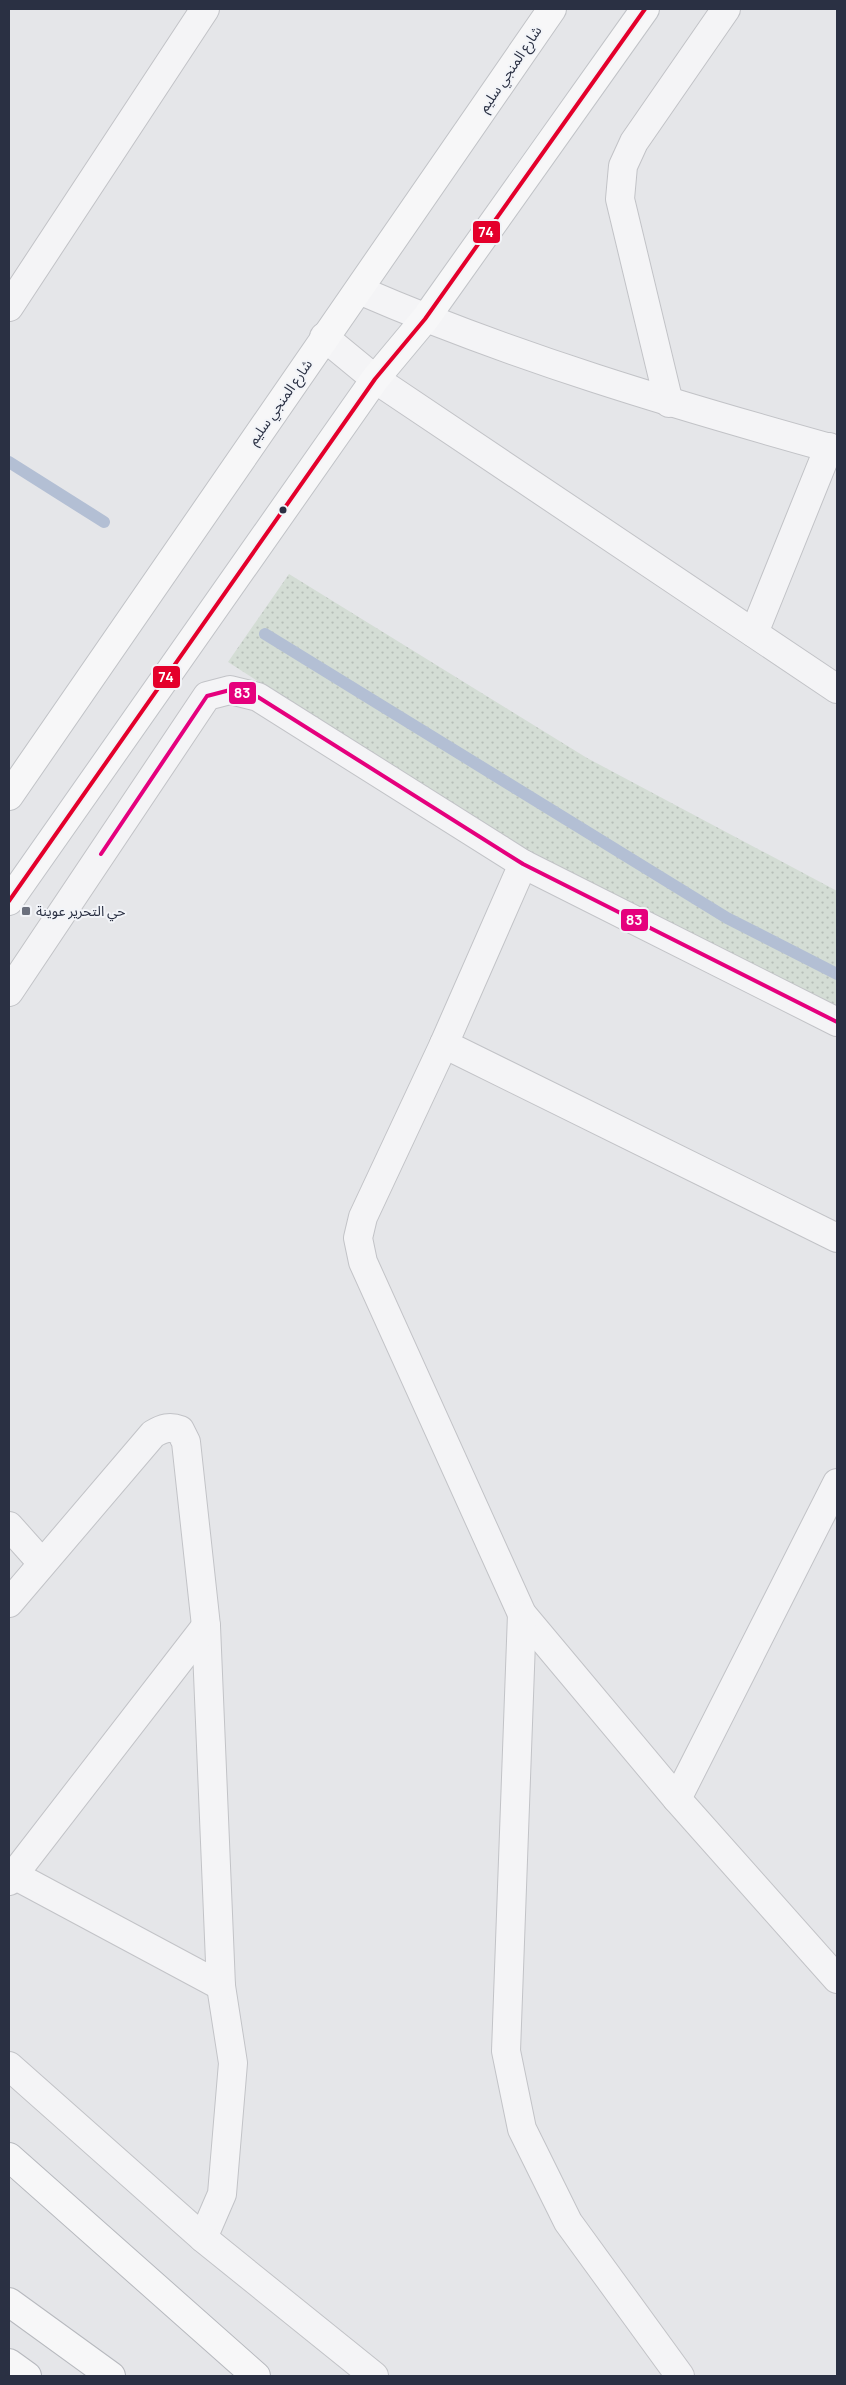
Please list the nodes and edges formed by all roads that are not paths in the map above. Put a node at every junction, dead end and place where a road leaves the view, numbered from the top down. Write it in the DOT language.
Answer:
graph roads {
  1 [pos="205,9"];
  2 [pos="552,9"];
  3 [pos="645,9"];
  4 [pos="726,9"];
  5 [pos="359,290"];
  6 [pos="9,307"];
  7 [pos="426,319"];
  8 [pos="324,337"];
  9 [pos="375,379"];
  10 [pos="669,403"];
  11 [pos="833,449"];
  12 [pos="754,633"];
  13 [pos="837,689"];
  14 [pos="9,796"];
  15 [pos="523,864"];
  16 [pos="9,901"];
  17 [pos="9,992"];
  18 [pos="837,1022"];
  19 [pos="444,1044"];
  20 [pos="837,1238"];
  21 [pos="837,1483"];
  22 [pos="9,1526"];
  23 [pos="42,1563"];
  24 [pos="9,1603"];
  25 [pos="522,1614"];
  26 [pos="206,1626"];
  27 [pos="677,1799"];
  28 [pos="11,1878"];
  29 [pos="837,1979"];
  30 [pos="220,1986"];
  31 [pos="9,2066"];
  32 [pos="9,2158"];
  33 [pos="203,2238"];
  34 [pos="9,2302"];
  35 [pos="9,2363"];
  36 [pos="27,2376"];
  37 [pos="111,2376"];
  38 [pos="256,2376"];
  39 [pos="374,2376"];
  40 [pos="680,2376"];
  1 -- 6 [label="street"];
  2 -- 5 [label="main road, شارع المنجي سليم"];
  3 -- 7 [label="main road"];
  4 -- 10 [label="street"];
  5 -- 7 [label="street"];
  5 -- 8 [label="main road, شارع المنجي سليم"];
  7 -- 9 [label="main road"];
  7 -- 10 [label="street"];
  8 -- 9 [label="street"];
  8 -- 14 [label="main road, شارع المنجي سليم"];
  9 -- 12 [label="street"];
  9 -- 16 [label="main road"];
  10 -- 11 [label="street"];
  11 -- 12 [label="street"];
  12 -- 13 [label="street"];
  15 -- 17 [label="street"];
  15 -- 18 [label="street"];
  15 -- 19 [label="street"];
  19 -- 20 [label="street"];
  19 -- 25 [label="street"];
  21 -- 27 [label="street"];
  22 -- 23 [label="street"];
  23 -- 24 [label="street"];
  23 -- 26 [label="street"];
  25 -- 27 [label="street"];
  25 -- 40 [label="street"];
  26 -- 28 [label="street"];
  26 -- 30 [label="street"];
  27 -- 29 [label="street"];
  28 -- 30 [label="street"];
  30 -- 33 [label="street"];
  31 -- 33 [label="street"];
  32 -- 38 [label="main road"];
  33 -- 39 [label="street"];
  34 -- 37 [label="main road"];
  35 -- 36 [label="main road"];
}
